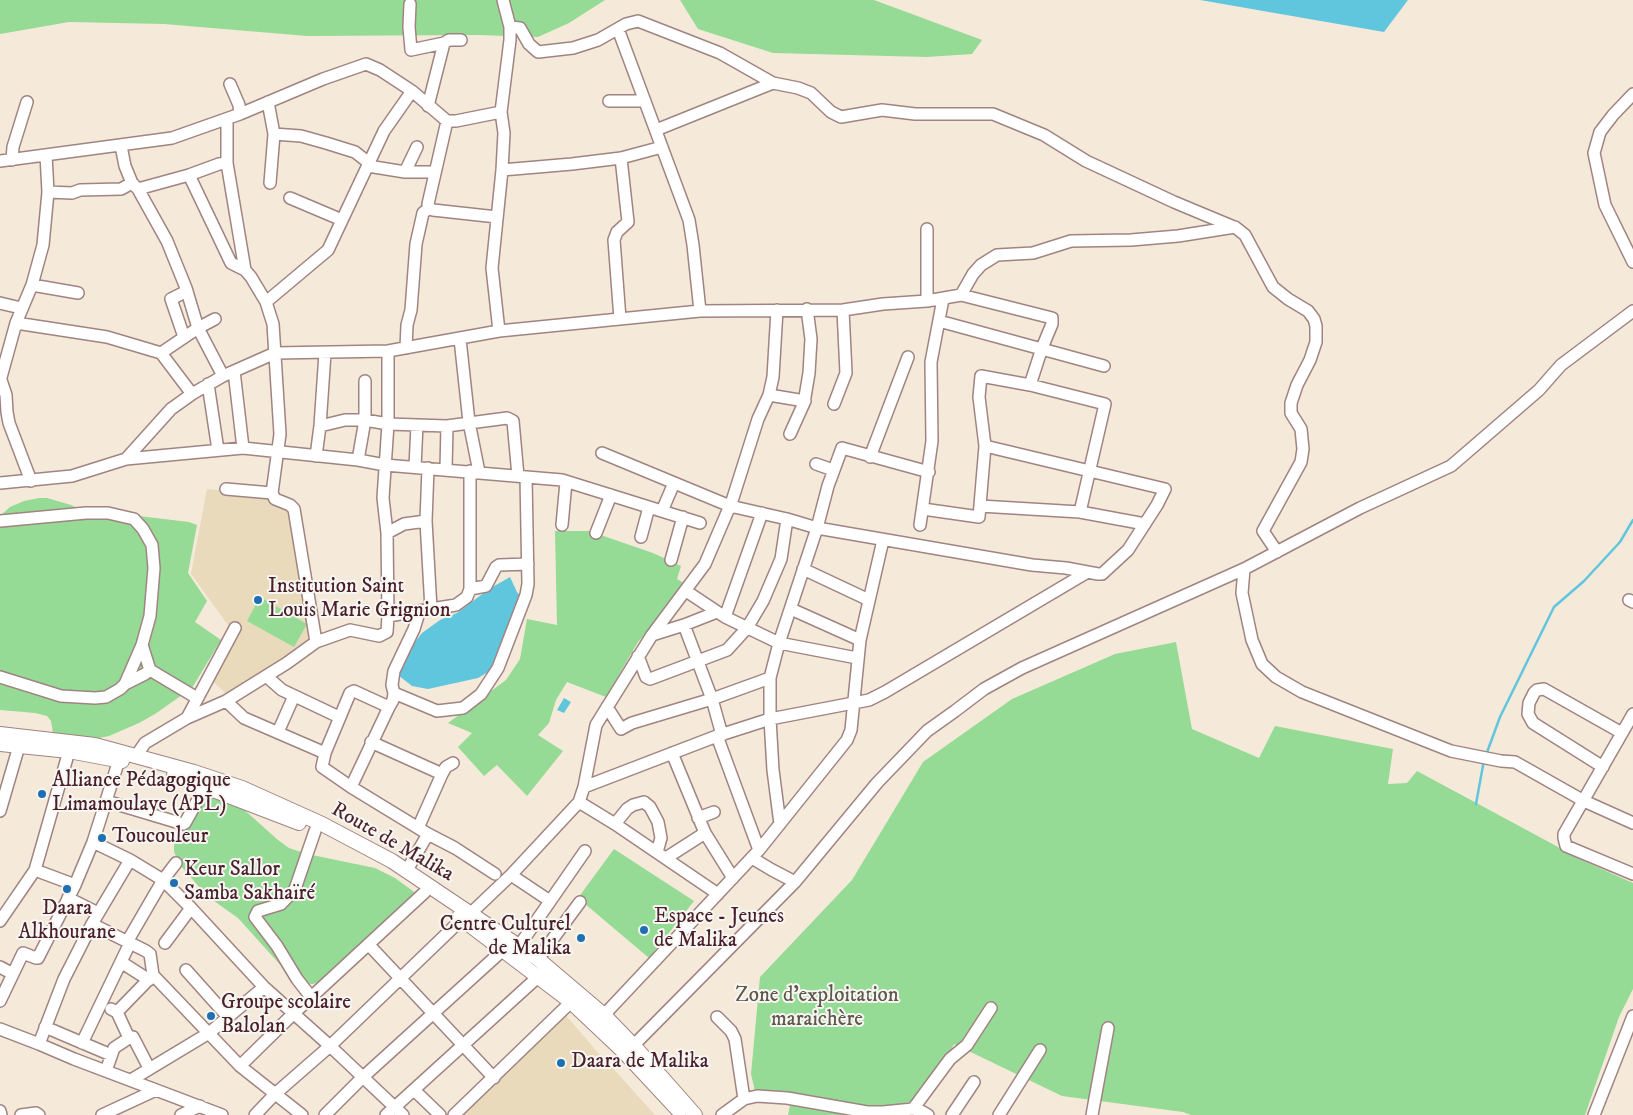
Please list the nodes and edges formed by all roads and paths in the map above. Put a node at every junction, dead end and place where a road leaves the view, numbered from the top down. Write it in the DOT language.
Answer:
graph roads {
  1 [pos="503,0"];
  2 [pos="410,4"];
  3 [pos="510,26"];
  4 [pos="618,29"];
  5 [pos="461,40"];
  6 [pos="444,43"];
  7 [pos="230,84"];
  8 [pos="773,84"];
  9 [pos="412,91"];
  10 [pos="1633,94"];
  11 [pos="609,101"];
  12 [pos="645,101"];
  13 [pos="27,102"];
  14 [pos="268,102"];
  15 [pos="428,106"];
  16 [pos="501,112"];
  17 [pos="240,114"];
  18 [pos="227,119"];
  19 [pos="447,121"];
  20 [pos="656,130"];
  21 [pos="274,134"];
  22 [pos="121,146"];
  23 [pos="417,147"];
  24 [pos="662,147"];
  25 [pos="46,155"];
  26 [pos="621,158"];
  27 [pos="12,160"];
  28 [pos="0,161"];
  29 [pos="227,164"];
  30 [pos="368,164"];
  31 [pos="502,170"];
  32 [pos="405,172"];
  33 [pos="435,172"];
  34 [pos="189,175"];
  35 [pos="270,184"];
  36 [pos="135,186"];
  37 [pos="48,192"];
  38 [pos="290,198"];
  39 [pos="429,208"];
  40 [pos="497,217"];
  41 [pos="342,220"];
  42 [pos="1235,227"];
  43 [pos="927,229"];
  44 [pos="1633,262"];
  45 [pos="245,270"];
  46 [pos="32,285"];
  47 [pos="187,292"];
  48 [pos="78,293"];
  49 [pos="961,295"];
  50 [pos="943,299"];
  51 [pos="927,301"];
  52 [pos="266,302"];
  53 [pos="0,303"];
  54 [pos="21,308"];
  55 [pos="777,310"];
  56 [pos="807,310"];
  57 [pos="843,310"];
  58 [pos="700,311"];
  59 [pos="1633,311"];
  60 [pos="216,318"];
  61 [pos="620,319"];
  62 [pos="939,321"];
  63 [pos="16,323"];
  64 [pos="198,328"];
  65 [pos="499,331"];
  66 [pos="184,338"];
  67 [pos="460,339"];
  68 [pos="406,348"];
  69 [pos="1042,348"];
  70 [pos="388,351"];
  71 [pos="161,353"];
  72 [pos="276,353"];
  73 [pos="325,353"];
  74 [pos="908,357"];
  75 [pos="1104,366"];
  76 [pos="228,373"];
  77 [pos="0,380"];
  78 [pos="365,381"];
  79 [pos="208,384"];
  80 [pos="1030,385"];
  81 [pos="192,394"];
  82 [pos="768,395"];
  83 [pos="805,401"];
  84 [pos="834,404"];
  85 [pos="365,420"];
  86 [pos="469,422"];
  87 [pos="388,424"];
  88 [pos="417,425"];
  89 [pos="320,426"];
  90 [pos="447,426"];
  91 [pos="790,434"];
  92 [pos="985,446"];
  93 [pos="243,448"];
  94 [pos="218,450"];
  95 [pos="276,452"];
  96 [pos="602,453"];
  97 [pos="316,456"];
  98 [pos="870,457"];
  99 [pos="126,459"];
  100 [pos="358,460"];
  101 [pos="816,464"];
  102 [pos="385,465"];
  103 [pos="414,467"];
  104 [pos="428,468"];
  105 [pos="446,469"];
  106 [pos="833,470"];
  107 [pos="1090,471"];
  108 [pos="474,472"];
  109 [pos="929,472"];
  110 [pos="522,476"];
  111 [pos="31,481"];
  112 [pos="566,482"];
  113 [pos="0,483"];
  114 [pos="674,483"];
  115 [pos="226,489"];
  116 [pos="272,493"];
  117 [pos="611,495"];
  118 [pos="730,506"];
  119 [pos="980,506"];
  120 [pos="649,507"];
  121 [pos="923,509"];
  122 [pos="662,511"];
  123 [pos="1080,512"];
  124 [pos="762,513"];
  125 [pos="683,517"];
  126 [pos="787,519"];
  127 [pos="0,521"];
  128 [pos="426,521"];
  129 [pos="700,523"];
  130 [pos="1145,524"];
  131 [pos="562,525"];
  132 [pos="920,525"];
  133 [pos="817,528"];
  134 [pos="387,533"];
  135 [pos="596,534"];
  136 [pos="641,538"];
  137 [pos="883,540"];
  138 [pos="1276,552"];
  139 [pos="671,560"];
  140 [pos="528,564"];
  141 [pos="1244,568"];
  142 [pos="803,569"];
  143 [pos="1086,572"];
  144 [pos="470,589"];
  145 [pos="686,591"];
  146 [pos="869,600"];
  147 [pos="431,609"];
  148 [pos="791,609"];
  149 [pos="416,612"];
  150 [pos="721,615"];
  151 [pos="388,616"];
  152 [pos="684,626"];
  153 [pos="235,628"];
  154 [pos="747,628"];
  155 [pos="652,634"];
  156 [pos="860,640"];
  157 [pos="316,642"];
  158 [pos="779,644"];
  159 [pos="142,645"];
  160 [pos="638,656"];
  161 [pos="857,658"];
  162 [pos="696,661"];
  163 [pos="150,670"];
  164 [pos="266,676"];
  165 [pos="0,677"];
  166 [pos="770,678"];
  167 [pos="125,684"];
  168 [pos="394,693"];
  169 [pos="294,696"];
  170 [pos="197,698"];
  171 [pos="712,699"];
  172 [pos="226,700"];
  173 [pos="854,704"];
  174 [pos="389,707"];
  175 [pos="607,707"];
  176 [pos="339,717"];
  177 [pos="188,718"];
  178 [pos="770,719"];
  179 [pos="1629,724"];
  180 [pos="278,732"];
  181 [pos="0,734"];
  182 [pos="720,736"];
  183 [pos="371,742"];
  184 [pos="0,744"];
  185 [pos="19,746"];
  186 [pos="69,751"];
  187 [pos="325,753"];
  188 [pos="672,753"];
  189 [pos="136,756"];
  190 [pos="119,760"];
  191 [pos="453,763"];
  192 [pos="1603,767"];
  193 [pos="442,774"];
  194 [pos="205,787"];
  195 [pos="584,787"];
  196 [pos="351,788"];
  197 [pos="106,801"];
  198 [pos="1584,801"];
  199 [pos="578,802"];
  200 [pos="0,811"];
  201 [pos="714,812"];
  202 [pos="698,818"];
  203 [pos="1633,823"];
  204 [pos="615,824"];
  205 [pos="780,824"];
  206 [pos="315,831"];
  207 [pos="423,831"];
  208 [pos="705,833"];
  209 [pos="93,842"];
  210 [pos="585,850"];
  211 [pos="755,854"];
  212 [pos="662,855"];
  213 [pos="130,860"];
  214 [pos="176,864"];
  215 [pos="35,870"];
  216 [pos="407,870"];
  217 [pos="495,874"];
  218 [pos="1633,874"];
  219 [pos="511,875"];
  220 [pos="733,878"];
  221 [pos="163,880"];
  222 [pos="796,882"];
  223 [pos="75,885"];
  224 [pos="425,892"];
  225 [pos="718,894"];
  226 [pos="68,898"];
  227 [pos="550,901"];
  228 [pos="580,902"];
  229 [pos="191,908"];
  230 [pos="98,913"];
  231 [pos="2,916"];
  232 [pos="466,916"];
  233 [pos="92,924"];
  234 [pos="128,942"];
  235 [pos="165,943"];
  236 [pos="369,945"];
  237 [pos="519,946"];
  238 [pos="503,950"];
  239 [pos="538,959"];
  240 [pos="121,962"];
  241 [pos="0,968"];
  242 [pos="186,970"];
  243 [pos="12,974"];
  244 [pos="539,976"];
  245 [pos="151,978"];
  246 [pos="400,980"];
  247 [pos="264,987"];
  248 [pos="311,997"];
  249 [pos="0,1001"];
  250 [pos="571,1002"];
  251 [pos="101,1003"];
  252 [pos="991,1008"];
  253 [pos="116,1012"];
  254 [pos="293,1014"];
  255 [pos="432,1014"];
  256 [pos="604,1015"];
  257 [pos="1633,1016"];
  258 [pos="228,1017"];
  259 [pos="717,1018"];
  260 [pos="45,1027"];
  261 [pos="1108,1028"];
  262 [pos="0,1029"];
  263 [pos="209,1033"];
  264 [pos="129,1038"];
  265 [pos="82,1043"];
  266 [pos="39,1044"];
  267 [pos="1628,1044"];
  268 [pos="330,1046"];
  269 [pos="462,1046"];
  270 [pos="630,1049"];
  271 [pos="1040,1050"];
  272 [pos="111,1055"];
  273 [pos="240,1066"];
  274 [pos="149,1068"];
  275 [pos="106,1071"];
  276 [pos="364,1077"];
  277 [pos="494,1078"];
  278 [pos="131,1080"];
  279 [pos="974,1082"];
  280 [pos="156,1090"];
  281 [pos="414,1090"];
  282 [pos="275,1094"];
  283 [pos="744,1099"];
  284 [pos="200,1106"];
  285 [pos="913,1109"];
  286 [pos="0,1111"];
  287 [pos="395,1112"];
  288 [pos="300,1114"];
  289 [pos="1003,1114"];
  290 [pos="1,1115"];
  291 [pos="21,1115"];
  292 [pos="39,1115"];
  293 [pos="102,1115"];
  294 [pos="182,1115"];
  295 [pos="222,1115"];
  296 [pos="255,1115"];
  297 [pos="324,1115"];
  298 [pos="440,1115"];
  299 [pos="454,1115"];
  300 [pos="683,1115"];
  301 [pos="695,1115"];
  302 [pos="722,1115"];
  303 [pos="928,1115"];
  304 [pos="952,1115"];
  305 [pos="1092,1115"];
  306 [pos="1594,1115"];
  1 -- 3 [label="street"];
  2 -- 6 [label="street"];
  3 -- 4 [label="street"];
  3 -- 16 [label="street"];
  4 -- 8 [label="street"];
  4 -- 12 [label="street"];
  5 -- 6 [label="street"];
  6 -- 15 [label="street"];
  7 -- 17 [label="street"];
  8 -- 20 [label="street"];
  8 -- 42 [label="street"];
  9 -- 14 [label="street"];
  9 -- 15 [label="street"];
  9 -- 30 [label="street"];
  10 -- 44 [label="street"];
  11 -- 12 [label="street"];
  12 -- 20 [label="street"];
  13 -- 27 [label="street"];
  14 -- 17 [label="street"];
  14 -- 21 [label="street"];
  15 -- 19 [label="street"];
  16 -- 19 [label="street"];
  16 -- 31 [label="street"];
  17 -- 18 [label="street"];
  18 -- 22 [label="street"];
  18 -- 29 [label="street"];
  19 -- 33 [label="street"];
  20 -- 24 [label="street"];
  21 -- 30 [label="street"];
  21 -- 35 [label="street"];
  22 -- 25 [label="street"];
  22 -- 36 [label="street"];
  23 -- 32 [label="street"];
  24 -- 26 [label="street"];
  24 -- 58 [label="street"];
  25 -- 27 [label="street"];
  25 -- 37 [label="street"];
  26 -- 31 [label="street"];
  26 -- 61 [label="street"];
  27 -- 28 [label="street"];
  29 -- 34 [label="street"];
  29 -- 45 [label="street"];
  30 -- 32 [label="street"];
  30 -- 41 [label="street"];
  31 -- 40 [label="street"];
  32 -- 33 [label="street"];
  33 -- 39 [label="street"];
  34 -- 36 [label="street"];
  34 -- 45 [label="street"];
  36 -- 37 [label="street"];
  36 -- 47 [label="street"];
  37 -- 46 [label="street"];
  38 -- 41 [label="street"];
  39 -- 40 [label="street"];
  39 -- 68 [label="street"];
  40 -- 65 [label="street"];
  41 -- 52 [label="street"];
  42 -- 49 [label="street"];
  42 -- 138 [label="street"];
  43 -- 51 [label="street"];
  45 -- 52 [label="street"];
  46 -- 48 [label="street"];
  46 -- 54 [label="street"];
  47 -- 64 [label="street"];
  47 -- 66 [label="street"];
  49 -- 50 [label="street"];
  49 -- 69 [label="street"];
  50 -- 51 [label="street"];
  50 -- 62 [label="street"];
  51 -- 57 [label="street"];
  52 -- 72 [label="street"];
  53 -- 54 [label="street"];
  54 -- 63 [label="street"];
  55 -- 56 [label="street"];
  55 -- 58 [label="street"];
  55 -- 82 [label="street"];
  56 -- 57 [label="street"];
  56 -- 83 [label="street"];
  57 -- 84 [label="street"];
  58 -- 61 [label="street"];
  59 -- 138 [label="street"];
  60 -- 64 [label="street"];
  61 -- 65 [label="street"];
  62 -- 69 [label="street"];
  62 -- 109 [label="street"];
  63 -- 71 [label="street"];
  63 -- 77 [label="street"];
  64 -- 66 [label="street"];
  64 -- 76 [label="street"];
  65 -- 67 [label="street"];
  66 -- 71 [label="street"];
  67 -- 68 [label="street"];
  67 -- 86 [label="street"];
  68 -- 70 [label="street"];
  69 -- 75 [label="street"];
  69 -- 80 [label="street"];
  70 -- 73 [label="street"];
  70 -- 87 [label="street"];
  71 -- 81 [label="street"];
  72 -- 73 [label="street"];
  72 -- 76 [label="street"];
  72 -- 95 [label="street"];
  73 -- 89 [label="street"];
  74 -- 98 [label="street"];
  76 -- 79 [label="street"];
  76 -- 93 [label="street"];
  77 -- 111 [label="street"];
  78 -- 85 [label="street"];
  79 -- 81 [label="street"];
  79 -- 94 [label="street"];
  80 -- 92 [label="street"];
  80 -- 107 [label="street"];
  81 -- 99 [label="street"];
  82 -- 83 [label="street"];
  82 -- 118 [label="street"];
  83 -- 91 [label="street"];
  85 -- 87 [label="street"];
  85 -- 89 [label="street"];
  85 -- 100 [label="street"];
  86 -- 90 [label="street"];
  86 -- 108 [label="street"];
  86 -- 110 [label="street"];
  87 -- 88 [label="street"];
  87 -- 102 [label="street"];
  88 -- 90 [label="street"];
  88 -- 103 [label="street"];
  89 -- 97 [label="street"];
  90 -- 105 [label="street"];
  92 -- 107 [label="street"];
  92 -- 119 [label="street"];
  93 -- 94 [label="street"];
  93 -- 95 [label="street"];
  94 -- 99 [label="street"];
  95 -- 97 [label="street"];
  95 -- 116 [label="street"];
  96 -- 114 [label="street"];
  97 -- 100 [label="street"];
  98 -- 106 [label="street"];
  98 -- 109 [label="street"];
  99 -- 111 [label="street"];
  100 -- 102 [label="street"];
  101 -- 106 [label="street"];
  102 -- 103 [label="street"];
  102 -- 134 [label="street"];
  103 -- 104 [label="street"];
  104 -- 105 [label="street"];
  104 -- 128 [label="street"];
  105 -- 108 [label="street"];
  106 -- 133 [label="street"];
  107 -- 123 [label="street"];
  107 -- 130 [label="street"];
  108 -- 110 [label="street"];
  108 -- 144 [label="street"];
  109 -- 121 [label="street"];
  110 -- 112 [label="street"];
  110 -- 140 [label="street"];
  111 -- 113 [label="street"];
  112 -- 117 [label="street"];
  112 -- 131 [label="street"];
  114 -- 118 [label="street"];
  114 -- 122 [label="street"];
  115 -- 116 [label="street"];
  116 -- 157 [label="street"];
  117 -- 120 [label="street"];
  117 -- 135 [label="street"];
  118 -- 124 [label="street"];
  118 -- 145 [label="street"];
  119 -- 121 [label="street"];
  119 -- 123 [label="street"];
  120 -- 122 [label="street"];
  120 -- 136 [label="street"];
  121 -- 132 [label="street"];
  122 -- 125 [label="street"];
  123 -- 130 [label="street"];
  124 -- 126 [label="street"];
  124 -- 150 [label="street"];
  125 -- 129 [label="street"];
  125 -- 139 [label="street"];
  126 -- 133 [label="street"];
  126 -- 154 [label="street"];
  127 -- 159 [label="street"];
  128 -- 134 [label="street"];
  128 -- 147 [label="street"];
  130 -- 143 [label="street"];
  133 -- 137 [label="street"];
  133 -- 142 [label="street"];
  134 -- 151 [label="street"];
  137 -- 143 [label="street"];
  137 -- 146 [label="street"];
  138 -- 141 [label="street"];
  140 -- 144 [label="street"];
  140 -- 168 [label="street"];
  141 -- 198 [label="street"];
  141 -- 222 [label="street"];
  142 -- 146 [label="street"];
  142 -- 148 [label="street"];
  143 -- 173 [label="street"];
  144 -- 147 [label="street"];
  145 -- 150 [label="street"];
  145 -- 155 [label="street"];
  146 -- 156 [label="street"];
  147 -- 149 [label="street"];
  148 -- 156 [label="street"];
  148 -- 158 [label="street"];
  149 -- 151 [label="street"];
  149 -- 168 [label="street"];
  150 -- 152 [label="street"];
  150 -- 154 [label="street"];
  151 -- 157 [label="street"];
  152 -- 155 [label="street"];
  152 -- 162 [label="street"];
  153 -- 170 [label="street"];
  154 -- 158 [label="street"];
  154 -- 162 [label="street"];
  155 -- 160 [label="street"];
  156 -- 161 [label="street"];
  157 -- 164 [label="street"];
  158 -- 161 [label="street"];
  158 -- 166 [label="street"];
  159 -- 163 [label="street"];
  159 -- 167 [label="street"];
  160 -- 162 [label="street"];
  160 -- 175 [label="street"];
  161 -- 173 [label="street"];
  162 -- 171 [label="street"];
  163 -- 167 [label="street"];
  163 -- 170 [label="street"];
  164 -- 169 [label="street"];
  164 -- 172 [label="street"];
  165 -- 167 [label="street"];
  166 -- 171 [label="street"];
  166 -- 178 [label="street"];
  168 -- 174 [label="street"];
  169 -- 176 [label="street"];
  169 -- 180 [label="street"];
  170 -- 177 [label="street"];
  171 -- 175 [label="street"];
  171 -- 182 [label="street"];
  172 -- 177 [label="street"];
  172 -- 180 [label="street"];
  173 -- 178 [label="street"];
  173 -- 205 [label="street"];
  174 -- 176 [label="street"];
  174 -- 183 [label="street"];
  175 -- 195 [label="street"];
  176 -- 187 [label="street"];
  177 -- 189 [label="street"];
  178 -- 182 [label="street"];
  178 -- 205 [label="street"];
  179 -- 192 [label="street"];
  179 -- 192 [label="street"];
  180 -- 187 [label="street"];
  181 -- 189 [label="main road, Route de Malika"];
  182 -- 188 [label="street"];
  182 -- 211 [label="street"];
  183 -- 193 [label="street"];
  183 -- 196 [label="street"];
  184 -- 185 [label="main road, Route de Malika"];
  185 -- 186 [label="main road, Route de Malika"];
  185 -- 200 [label="street"];
  186 -- 190 [label="main road, Route de Malika"];
  186 -- 215 [label="street"];
  187 -- 196 [label="street"];
  188 -- 195 [label="street"];
  188 -- 202 [label="street"];
  189 -- 216 [label="main road, Route de Malika"];
  190 -- 194 [label="main road, Route de Malika"];
  190 -- 197 [label="street"];
  191 -- 193 [label="street"];
  192 -- 198 [label="street"];
  193 -- 207 [label="street"];
  194 -- 197 [label="street"];
  194 -- 206 [label="main road, Route de Malika"];
  195 -- 199 [label="street"];
  196 -- 207 [label="street"];
  197 -- 209 [label="street"];
  198 -- 203 [label="street"];
  198 -- 218 [label="street"];
  199 -- 204 [label="street"];
  199 -- 219 [label="street"];
  201 -- 202 [label="street"];
  202 -- 208 [label="street"];
  204 -- 212 [label="street"];
  204 -- 212 [label="street"];
  205 -- 211 [label="street"];
  206 -- 224 [label="main road, Route de Malika"];
  206 -- 248 [label="street"];
  207 -- 216 [label="street"];
  207 -- 217 [label="street"];
  208 -- 212 [label="street"];
  208 -- 220 [label="street"];
  209 -- 213 [label="street"];
  209 -- 223 [label="street"];
  210 -- 227 [label="street"];
  211 -- 220 [label="street"];
  211 -- 222 [label="street"];
  212 -- 225 [label="street"];
  213 -- 221 [label="street"];
  213 -- 230 [label="street"];
  214 -- 221 [label="street"];
  215 -- 223 [label="street"];
  215 -- 231 [label="street"];
  216 -- 232 [label="main road, Route de Malika"];
  219 -- 227 [label="street"];
  219 -- 232 [label="street"];
  220 -- 225 [label="street"];
  221 -- 229 [label="street"];
  221 -- 234 [label="street"];
  222 -- 270 [label="street"];
  223 -- 226 [label="street"];
  224 -- 232 [label="main road, Route de Malika"];
  224 -- 236 [label="street"];
  225 -- 256 [label="street"];
  226 -- 230 [label="street"];
  226 -- 243 [label="street"];
  227 -- 237 [label="street"];
  228 -- 239 [label="street"];
  229 -- 235 [label="street"];
  229 -- 247 [label="street"];
  230 -- 233 [label="street"];
  232 -- 237 [label="main road, Route de Malika"];
  232 -- 238 [label="main road, Route de Malika"];
  232 -- 246 [label="street"];
  233 -- 234 [label="street"];
  233 -- 260 [label="street"];
  234 -- 240 [label="street"];
  234 -- 245 [label="street"];
  236 -- 246 [label="street"];
  236 -- 248 [label="street"];
  237 -- 239 [label="main road, Route de Malika"];
  238 -- 244 [label="main road, Route de Malika"];
  238 -- 255 [label="street"];
  239 -- 256 [label="main road, Route de Malika"];
  240 -- 245 [label="street"];
  240 -- 251 [label="street"];
  241 -- 243 [label="street"];
  242 -- 258 [label="street"];
  243 -- 249 [label="street"];
  244 -- 250 [label="main road, Route de Malika"];
  244 -- 269 [label="street"];
  245 -- 253 [label="street"];
  245 -- 263 [label="street"];
  246 -- 255 [label="street"];
  246 -- 268 [label="street"];
  247 -- 254 [label="street"];
  247 -- 258 [label="street"];
  248 -- 254 [label="street"];
  250 -- 270 [label="main road, Route de Malika"];
  250 -- 277 [label="street"];
  251 -- 253 [label="street"];
  251 -- 265 [label="street"];
  252 -- 285 [label="street"];
  253 -- 264 [label="street"];
  254 -- 268 [label="street"];
  254 -- 273 [label="street"];
  255 -- 269 [label="street"];
  255 -- 276 [label="street"];
  256 -- 270 [label="main road, Route de Malika"];
  257 -- 267 [label="street"];
  258 -- 263 [label="street"];
  259 -- 283 [label="street"];
  260 -- 265 [label="street"];
  260 -- 266 [label="street"];
  261 -- 305 [label="street"];
  262 -- 266 [label="street"];
  263 -- 273 [label="street"];
  263 -- 274 [label="street"];
  264 -- 272 [label="street"];
  264 -- 274 [label="street"];
  265 -- 272 [label="street"];
  266 -- 275 [label="street"];
  267 -- 306 [label="street"];
  268 -- 276 [label="street"];
  268 -- 282 [label="street"];
  269 -- 277 [label="street"];
  269 -- 281 [label="street"];
  270 -- 300 [label="main road, Route de Malika"];
  270 -- 301 [label="main road, Route de Malika"];
  271 -- 289 [label="street"];
  272 -- 275 [label="street"];
  273 -- 282 [label="street"];
  274 -- 278 [label="street"];
  275 -- 278 [label="street"];
  276 -- 287 [label="street"];
  276 -- 297 [label="street"];
  277 -- 299 [label="street"];
  278 -- 280 [label="street"];
  279 -- 304 [label="street"];
  280 -- 284 [label="street"];
  280 -- 293 [label="street"];
  281 -- 287 [label="street"];
  281 -- 298 [label="street"];
  282 -- 288 [label="street"];
  282 -- 296 [label="street"];
  283 -- 285 [label="street"];
  283 -- 302 [label="street"];
  284 -- 294 [label="street"];
  284 -- 295 [label="street"];
  285 -- 303 [label="street"];
  286 -- 290 [label="street"];
  291 -- 292 [label="street"];
}
